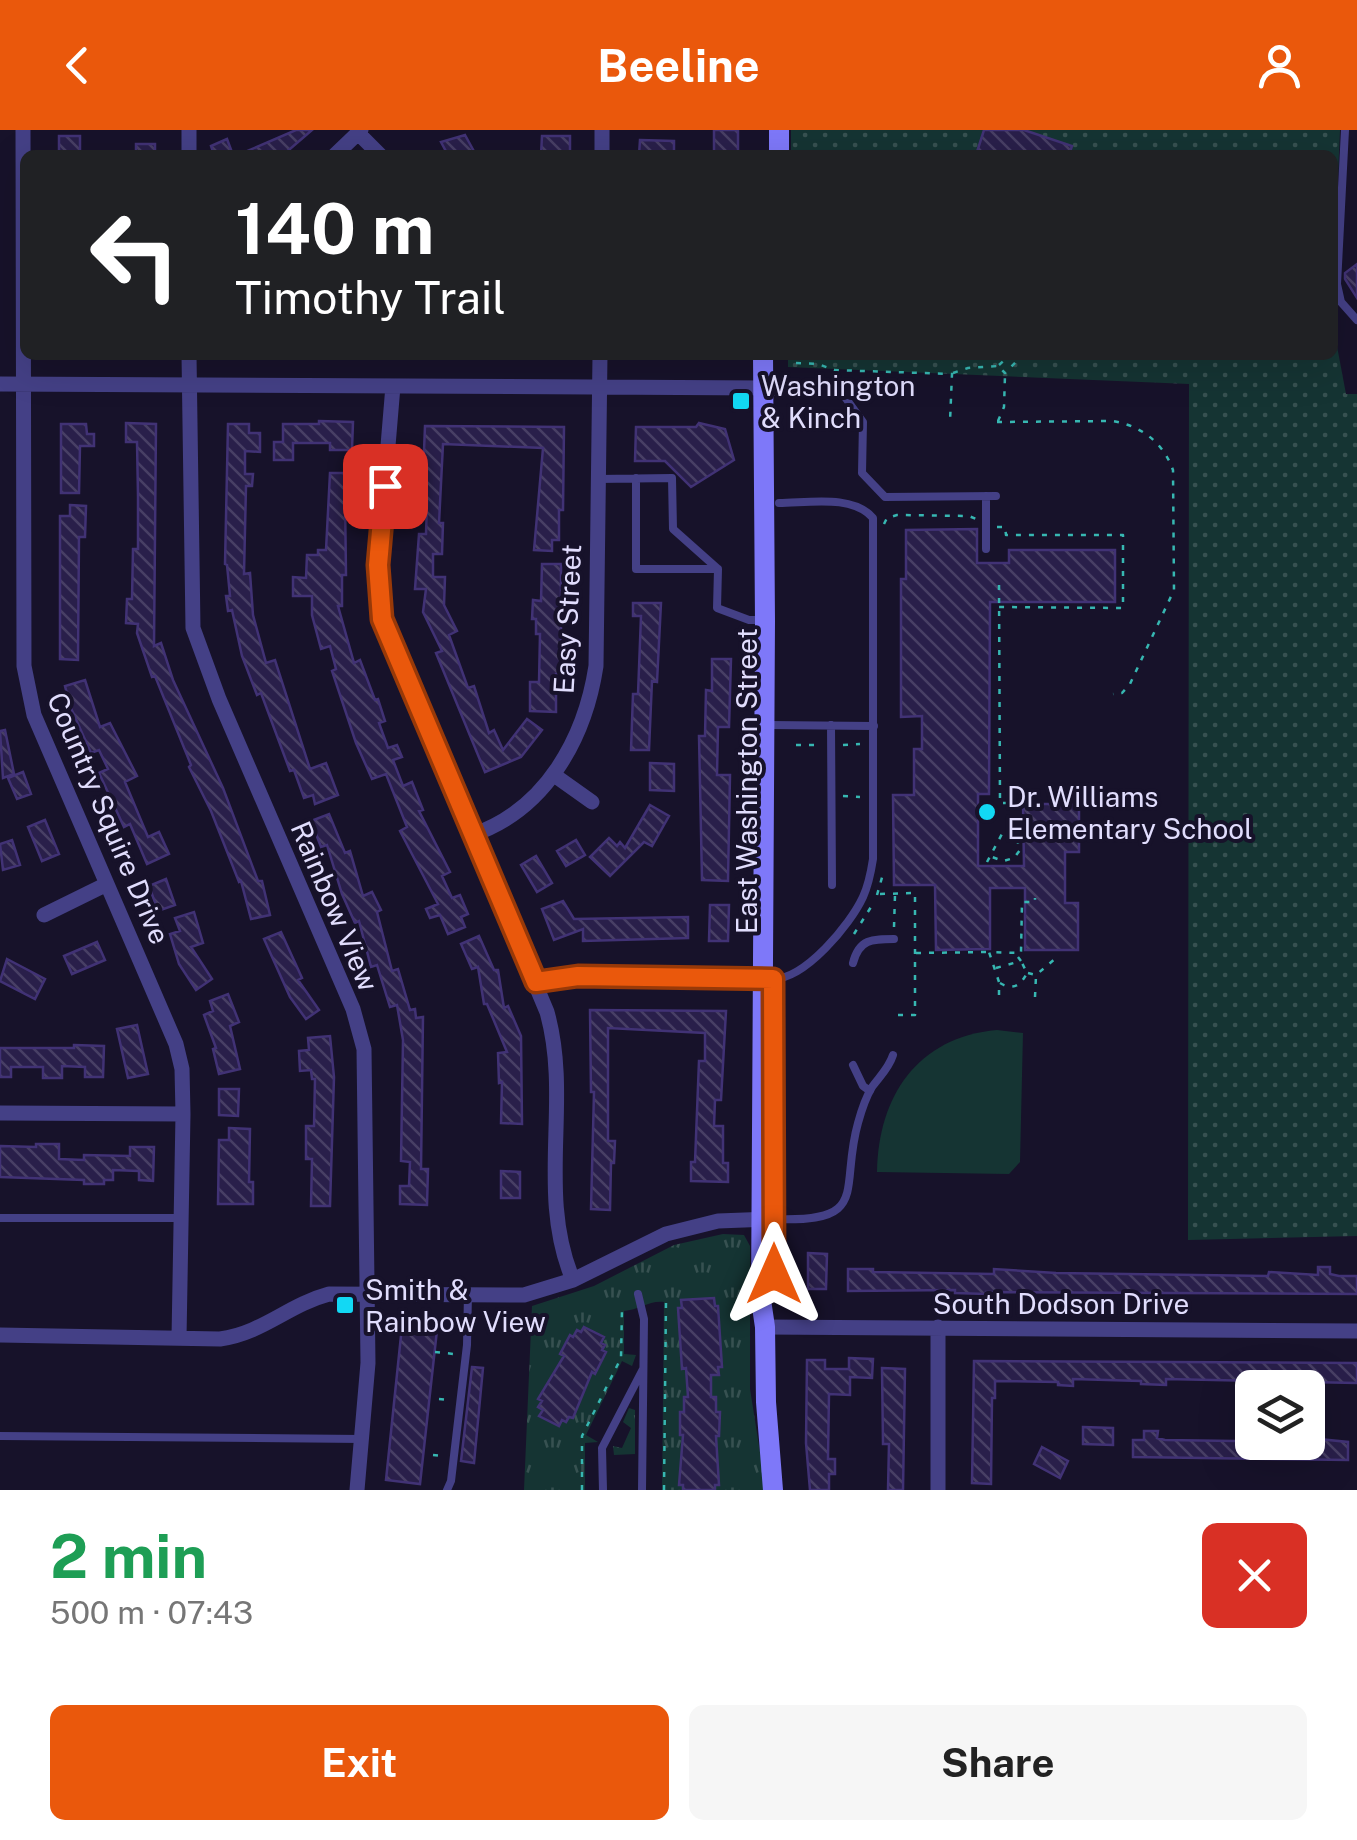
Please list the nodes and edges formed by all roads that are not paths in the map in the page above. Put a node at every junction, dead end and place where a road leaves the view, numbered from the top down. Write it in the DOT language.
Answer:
graph roads {
  1 [pos="1345,130"];
  2 [pos="360,132"];
  3 [pos="340,150"];
  4 [pos="1338,265"];
  5 [pos="1338,288"];
  6 [pos="1357,320"];
  7 [pos="24,360"];
  8 [pos="189,360"];
  9 [pos="600,360"];
  10 [pos="764,360"];
  11 [pos="786,360"];
  12 [pos="0,384"];
  13 [pos="24,384"];
  14 [pos="190,385"];
  15 [pos="393,386"];
  16 [pos="600,388"];
  17 [pos="772,388"];
  18 [pos="636,478"];
  19 [pos="598,479"];
  20 [pos="779,503"];
  21 [pos="986,550"];
  22 [pos="718,569"];
  23 [pos="770,621"];
  24 [pos="769,725"];
  25 [pos="831,726"];
  26 [pos="874,726"];
  27 [pos="554,776"];
  28 [pos="592,802"];
  29 [pos="472,835"];
  30 [pos="108,884"];
  31 [pos="832,885"];
  32 [pos="44,915"];
  33 [pos="894,940"];
  34 [pos="853,963"];
  35 [pos="768,979"];
  36 [pos="536,982"];
  37 [pos="893,1055"];
  38 [pos="852,1066"];
  39 [pos="870,1091"];
  40 [pos="0,1114"];
  41 [pos="183,1114"];
  42 [pos="0,1218"];
  43 [pos="181,1218"];
  44 [pos="767,1219"];
  45 [pos="573,1280"];
  46 [pos="366,1292"];
  47 [pos="468,1294"];
  48 [pos="638,1294"];
  49 [pos="766,1327"];
  50 [pos="938,1327"];
  51 [pos="1357,1331"];
  52 [pos="0,1335"];
  53 [pos="179,1338"];
  54 [pos="644,1368"];
  55 [pos="0,1436"];
  56 [pos="363,1439"];
  57 [pos="357,1490"];
  58 [pos="447,1490"];
  59 [pos="602,1490"];
  60 [pos="642,1490"];
  61 [pos="773,1490"];
  62 [pos="938,1490"];
  1 -- 4 [label="lane"];
  2 -- 3 [label="street"];
  5 -- 6 [label="lane"];
  7 -- 13 [label="street, Country Squire Drive"];
  8 -- 14 [label="street, Rainbow View"];
  9 -- 16 [label="street, Easy Street"];
  10 -- 17 [label="main road, East Washington Street"];
  11 -- 17 [label="main road, East Washington Street"];
  12 -- 13 [label="street"];
  13 -- 14 [label="street"];
  13 -- 30 [label="street, Country Squire Drive"];
  14 -- 15 [label="street"];
  14 -- 46 [label="street, Rainbow View"];
  15 -- 16 [label="street"];
  15 -- 29 [label="street"];
  16 -- 17 [label="street"];
  16 -- 19 [label="street, Easy Street"];
  17 -- 20 [label="main road, East Washington Street"];
  17 -- 21 [label="lane"];
  17 -- 23 [label="main road, East Washington Street"];
  18 -- 19 [label="lane"];
  18 -- 22 [label="lane"];
  18 -- 22 [label="lane"];
  19 -- 27 [label="street, Easy Street"];
  20 -- 23 [label="main road, East Washington Street"];
  20 -- 26 [label="lane"];
  22 -- 23 [label="lane"];
  23 -- 24 [label="main road, East Washington Street"];
  24 -- 25 [label="lane"];
  24 -- 35 [label="main road, East Washington Street"];
  25 -- 26 [label="lane"];
  25 -- 31 [label="lane"];
  26 -- 35 [label="lane"];
  27 -- 28 [label="street"];
  27 -- 29 [label="street, Easy Street"];
  29 -- 36 [label="street"];
  30 -- 32 [label="street"];
  30 -- 41 [label="street, Country Squire Drive"];
  33 -- 34 [label="lane"];
  35 -- 36 [label="street"];
  35 -- 44 [label="main road, East Washington Street"];
  36 -- 45 [label="street"];
  37 -- 39 [label="lane"];
  38 -- 39 [label="lane"];
  39 -- 44 [label="lane"];
  40 -- 41 [label="street"];
  41 -- 43 [label="street, Country Squire Drive"];
  42 -- 43 [label="lane"];
  43 -- 53 [label="street, Country Squire Drive"];
  44 -- 45 [label="street"];
  44 -- 49 [label="main road, East Washington Street"];
  45 -- 47 [label="street"];
  46 -- 47 [label="street"];
  46 -- 53 [label="street"];
  46 -- 56 [label="street, Rainbow View"];
  47 -- 58 [label="lane"];
  48 -- 54 [label="lane"];
  49 -- 50 [label="street, South Dodson Drive"];
  49 -- 61 [label="main road, East Washington Street"];
  50 -- 51 [label="street, South Dodson Drive"];
  50 -- 62 [label="street"];
  52 -- 53 [label="street"];
  54 -- 59 [label="lane"];
  54 -- 60 [label="lane"];
  55 -- 56 [label="lane"];
  56 -- 57 [label="street, Rainbow View"];
}
